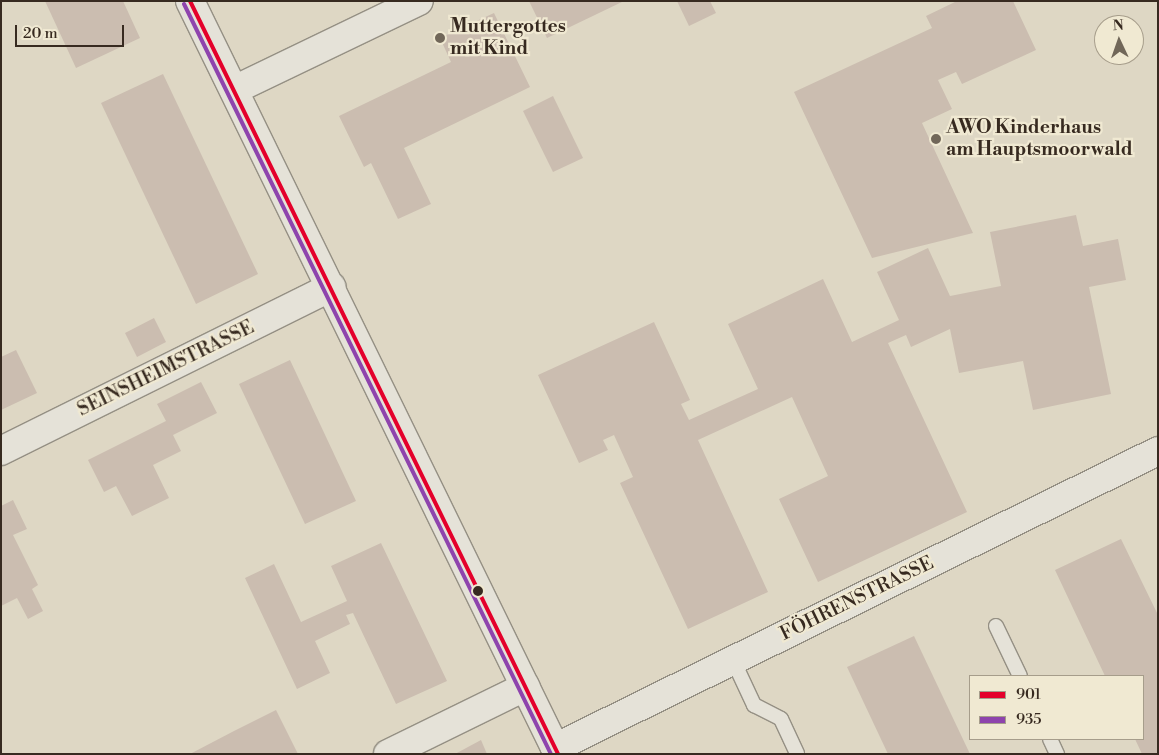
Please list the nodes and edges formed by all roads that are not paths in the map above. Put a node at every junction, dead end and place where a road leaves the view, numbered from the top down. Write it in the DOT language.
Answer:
graph roads {
  1 [pos="190,1"];
  2 [pos="419,1"];
  3 [pos="234,90"];
  4 [pos="331,287"];
  5 [pos="1,451"];
  6 [pos="1155,459"];
  7 [pos="996,626"];
  8 [pos="734,660"];
  9 [pos="1020,675"];
  10 [pos="525,687"];
  11 [pos="1050,740"];
  12 [pos="557,751"];
  13 [pos="388,754"];
  14 [pos="797,754"];
  15 [pos="1057,754"];
  1 -- 3 [label="street"];
  2 -- 3 [label="street"];
  3 -- 4 [label="street"];
  4 -- 5 [label="street, SEINSHEIMSTRASSE"];
  4 -- 10 [label="street"];
  6 -- 8 [label="street, FÖHRENSTRASSE"];
  7 -- 9 [label="lane"];
  8 -- 12 [label="street, FÖHRENSTRASSE"];
  8 -- 14 [label="lane"];
  10 -- 12 [label="street"];
  10 -- 13 [label="street"];
  11 -- 15 [label="lane"];
}
